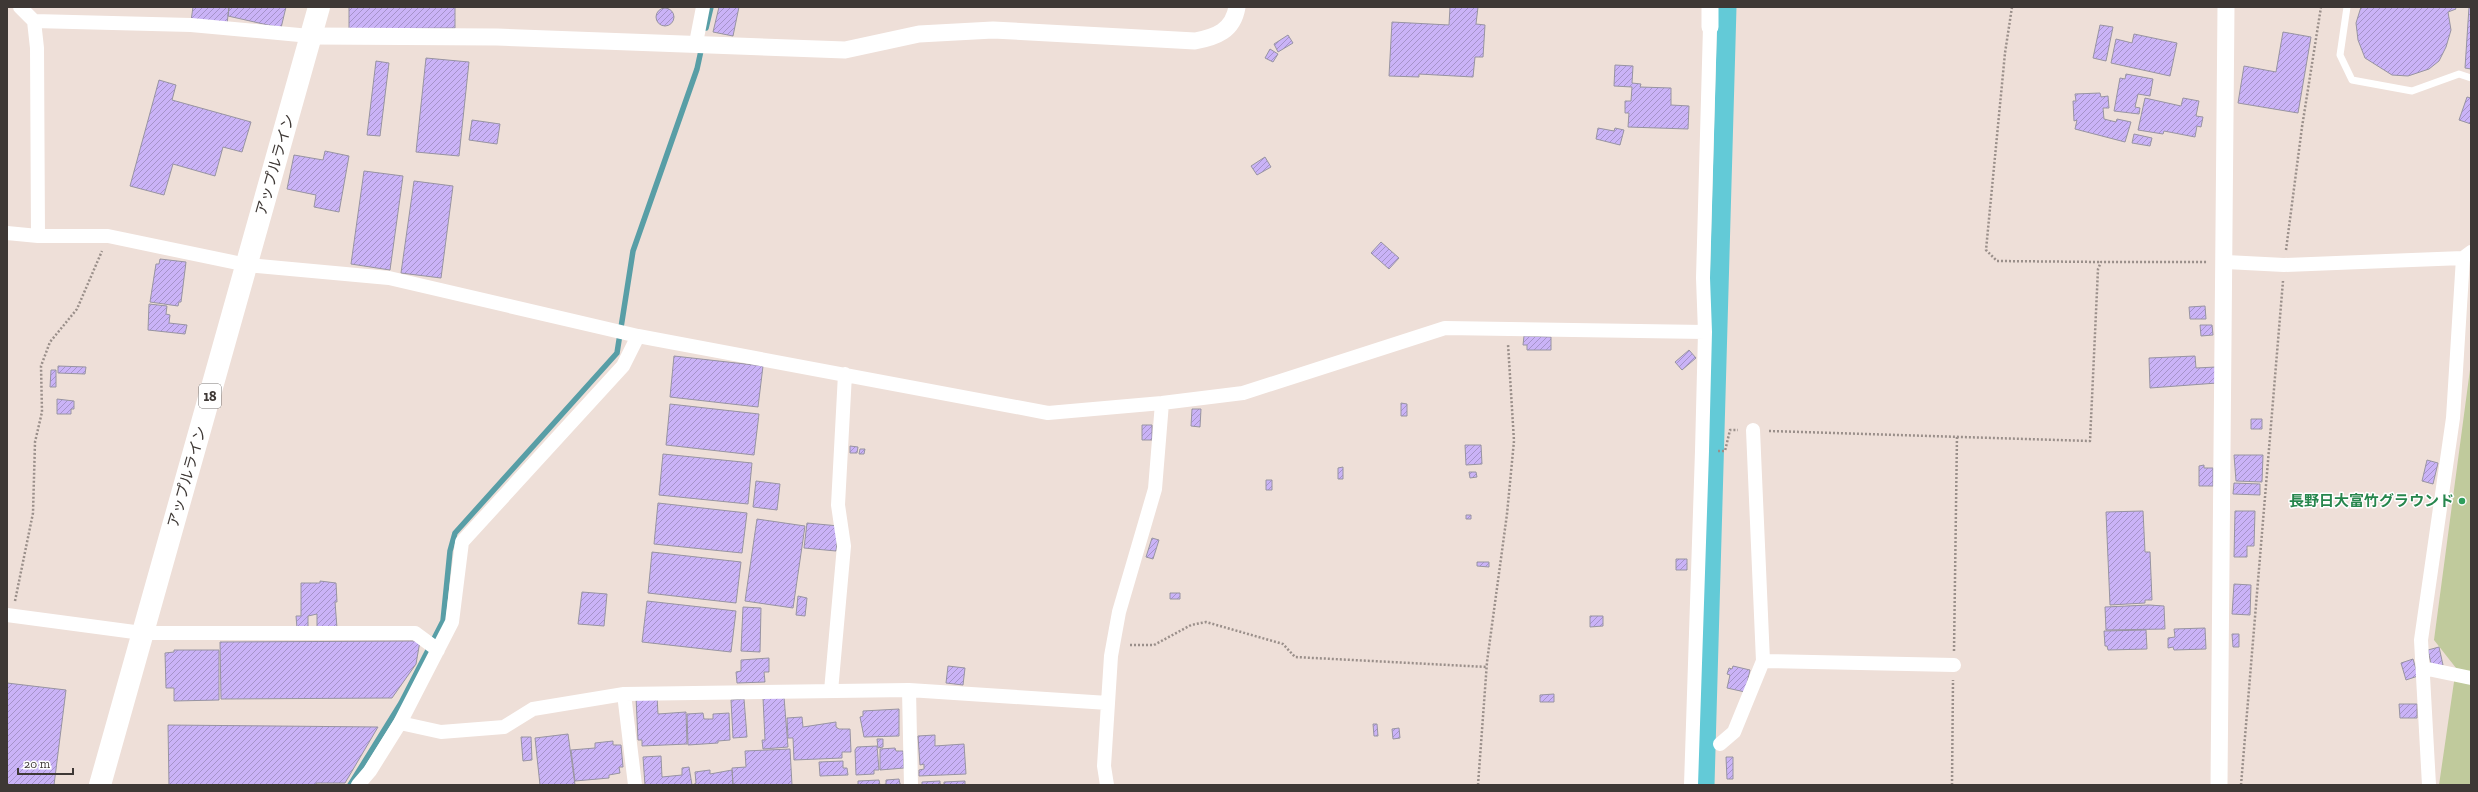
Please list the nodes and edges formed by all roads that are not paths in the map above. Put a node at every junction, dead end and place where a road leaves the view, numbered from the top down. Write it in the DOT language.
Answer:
graph roads {
  1 [pos="20,7"];
  2 [pos="319,7"];
  3 [pos="703,7"];
  4 [pos="1237,7"];
  5 [pos="1710,7"];
  6 [pos="2226,7"];
  7 [pos="2347,7"];
  8 [pos="34,22"];
  9 [pos="1710,27"];
  10 [pos="310,36"];
  11 [pos="696,43"];
  12 [pos="2471,78"];
  13 [pos="7,233"];
  14 [pos="38,236"];
  15 [pos="2467,255"];
  16 [pos="2226,262"];
  17 [pos="247,265"];
  18 [pos="1705,332"];
  19 [pos="638,336"];
  20 [pos="845,374"];
  21 [pos="1162,404"];
  22 [pos="1753,430"];
  23 [pos="9,615"];
  24 [pos="142,633"];
  25 [pos="438,650"];
  26 [pos="1762,661"];
  27 [pos="1954,665"];
  28 [pos="2423,668"];
  29 [pos="2471,678"];
  30 [pos="909,690"];
  31 [pos="831,691"];
  32 [pos="624,694"];
  33 [pos="1108,703"];
  34 [pos="400,723"];
  35 [pos="1720,744"];
  36 [pos="100,785"];
  37 [pos="358,785"];
  38 [pos="635,785"];
  39 [pos="911,785"];
  40 [pos="1107,785"];
  41 [pos="1691,785"];
  42 [pos="2219,785"];
  43 [pos="2429,785"];
  1 -- 8 [label="street"];
  2 -- 10 [label="highway, アップルライン / 18"];
  3 -- 11 [label="street"];
  4 -- 11 [label="street"];
  5 -- 9 [label="street"];
  6 -- 16 [label="street"];
  7 -- 12 [label="lane"];
  8 -- 10 [label="street"];
  8 -- 14 [label="street"];
  9 -- 18 [label="street"];
  10 -- 11 [label="street"];
  10 -- 17 [label="highway, アップルライン / 18"];
  13 -- 14 [label="street"];
  14 -- 17 [label="street"];
  15 -- 16 [label="street"];
  15 -- 28 [label="street"];
  16 -- 42 [label="street"];
  17 -- 19 [label="street"];
  17 -- 24 [label="highway, アップルライン / 18"];
  18 -- 21 [label="street"];
  18 -- 41 [label="street"];
  19 -- 20 [label="street"];
  19 -- 25 [label="street"];
  20 -- 21 [label="street"];
  20 -- 31 [label="street"];
  21 -- 33 [label="street"];
  22 -- 26 [label="street"];
  23 -- 24 [label="street"];
  24 -- 25 [label="street"];
  24 -- 36 [label="highway, アップルライン / 18"];
  25 -- 34 [label="street"];
  26 -- 27 [label="street"];
  26 -- 35 [label="street"];
  28 -- 29 [label="street"];
  28 -- 43 [label="street"];
  30 -- 31 [label="street"];
  30 -- 33 [label="street"];
  30 -- 39 [label="street"];
  31 -- 32 [label="street"];
  32 -- 34 [label="street"];
  32 -- 38 [label="street"];
  33 -- 40 [label="street"];
  34 -- 37 [label="street"];
}
